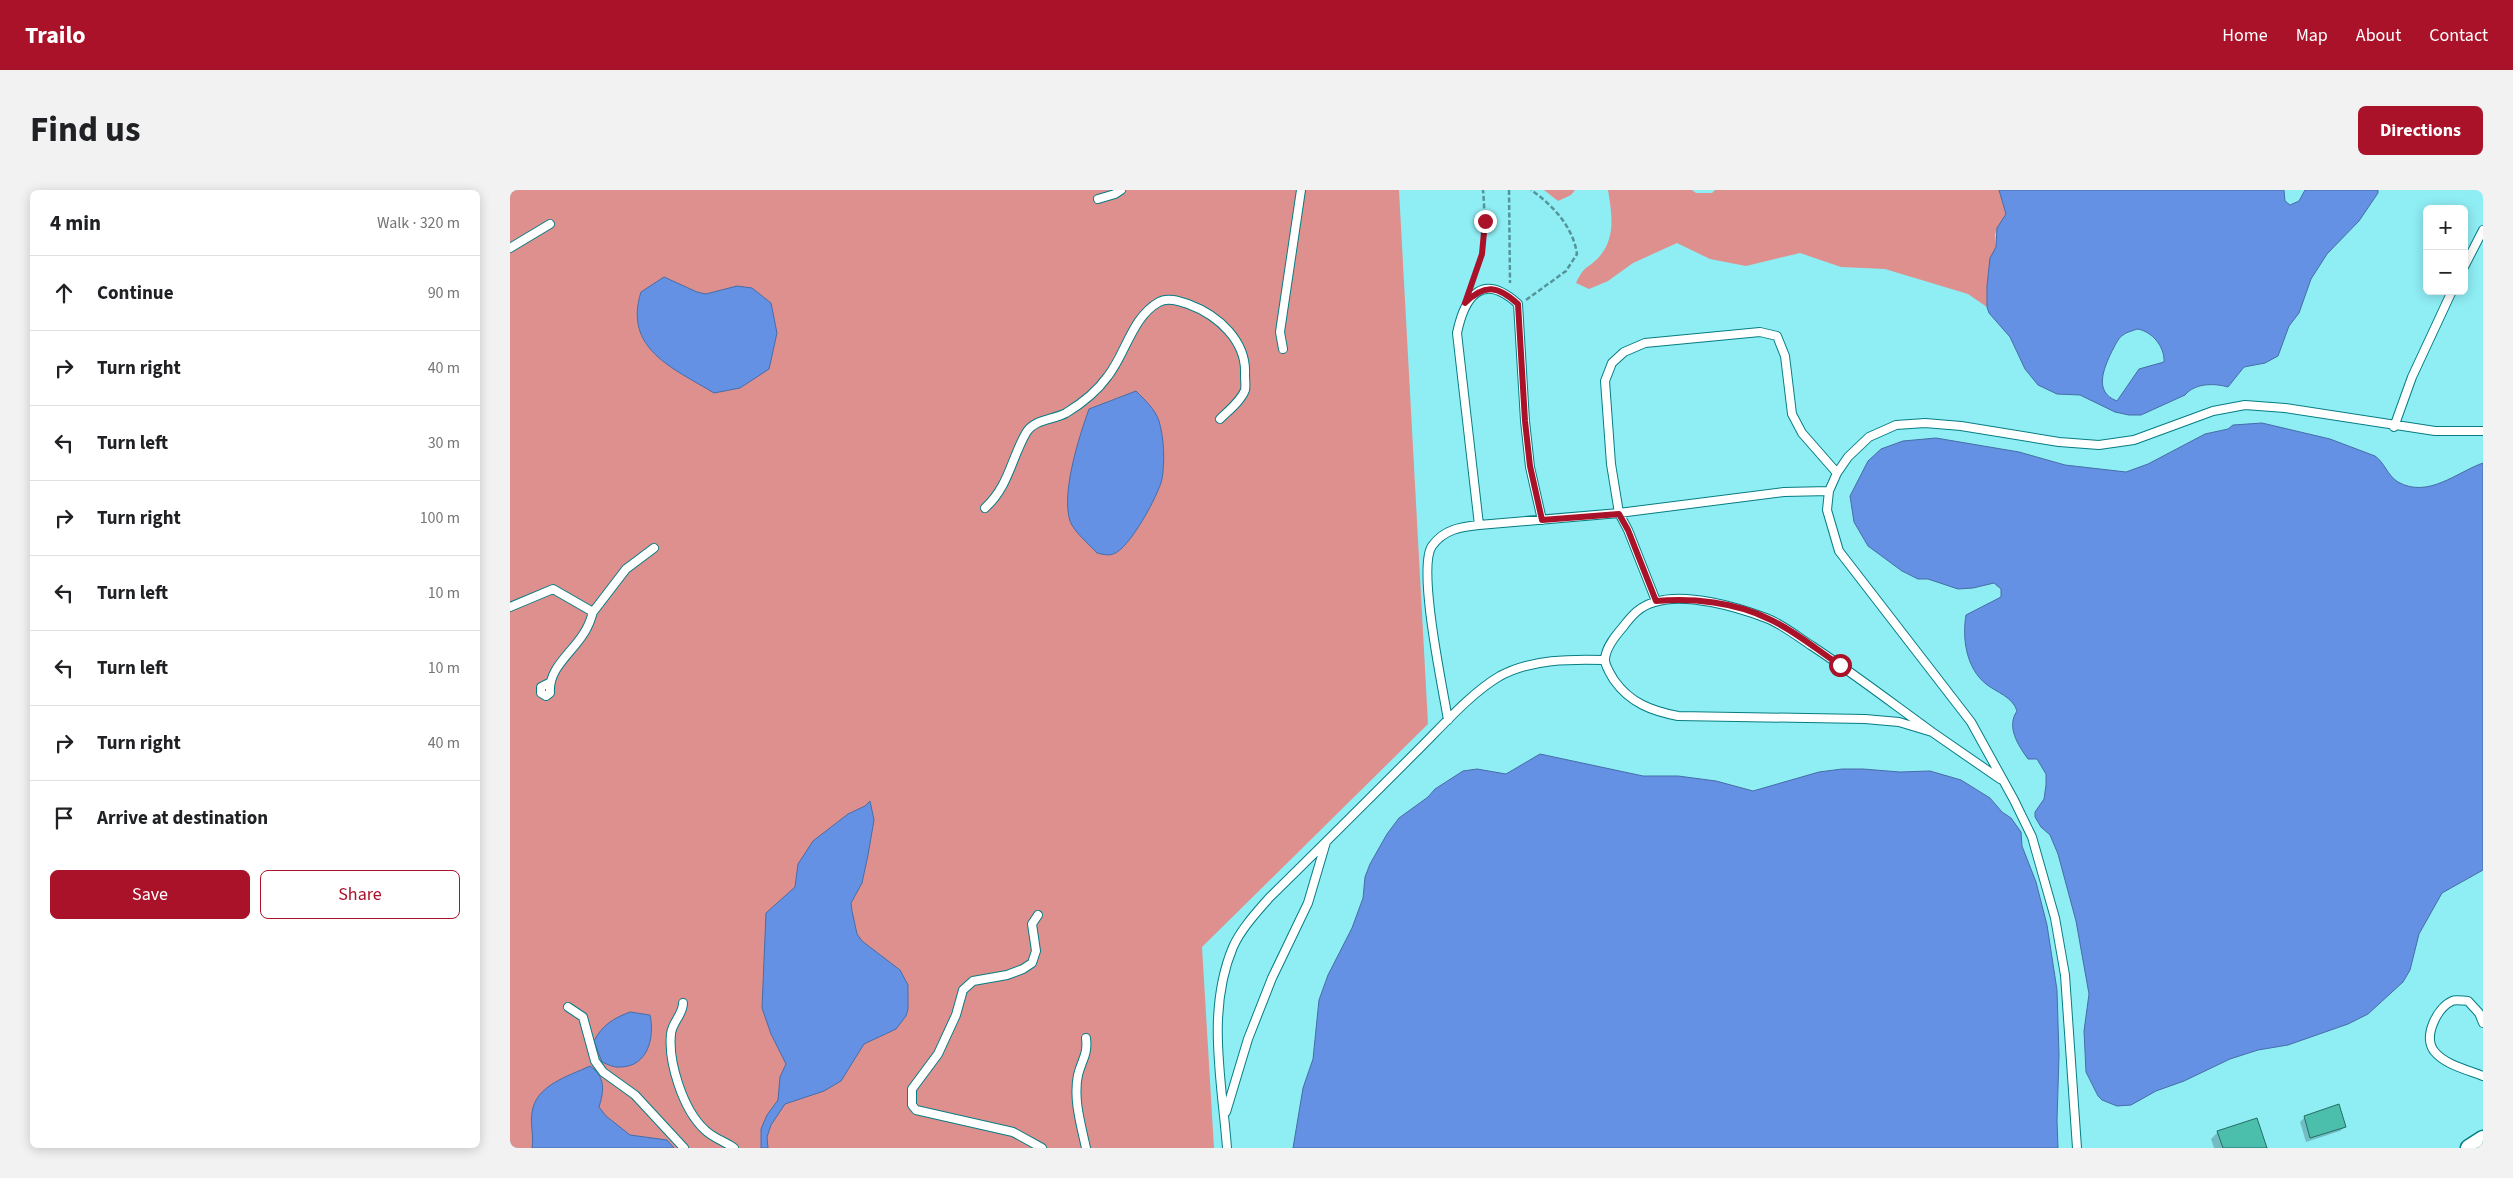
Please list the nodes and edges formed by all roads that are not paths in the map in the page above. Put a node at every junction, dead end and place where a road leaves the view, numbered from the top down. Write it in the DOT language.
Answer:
graph roads {
  1 [pos="1121,190"];
  2 [pos="1301,190"];
  3 [pos="1098,199"];
  4 [pos="550,224"];
  5 [pos="2483,230"];
  6 [pos="510,248"];
  7 [pos="2468,259"];
  8 [pos="2450,295"];
  9 [pos="1284,349"];
  10 [pos="1220,419"];
  11 [pos="2394,427"];
  12 [pos="2483,431"];
  13 [pos="1837,473"];
  14 [pos="1829,491"];
  15 [pos="985,508"];
  16 [pos="1619,514"];
  17 [pos="1542,520"];
  18 [pos="1479,525"];
  19 [pos="654,548"];
  20 [pos="1656,601"];
  21 [pos="510,607"];
  22 [pos="593,612"];
  23 [pos="1605,660"];
  24 [pos="549,683"];
  25 [pos="1448,720"];
  26 [pos="1932,732"];
  27 [pos="2002,780"];
  28 [pos="1326,842"];
  29 [pos="1038,915"];
  30 [pos="682,1003"];
  31 [pos="568,1008"];
  32 [pos="2483,1023"];
  33 [pos="1086,1038"];
  34 [pos="2483,1076"];
  35 [pos="1224,1116"];
  36 [pos="2483,1139"];
  37 [pos="684,1148"];
  38 [pos="734,1148"];
  39 [pos="1042,1148"];
  40 [pos="1086,1148"];
  41 [pos="1226,1148"];
  42 [pos="2077,1148"];
  43 [pos="2469,1148"];
  1 -- 3 [label="lane"];
  2 -- 9 [label="lane"];
  4 -- 6 [label="lane"];
  5 -- 7 [label="lane"];
  8 -- 11 [label="lane"];
  10 -- 15 [label="lane"];
  11 -- 12 [label="lane"];
  11 -- 13 [label="lane"];
  13 -- 14 [label="lane"];
  13 -- 16 [label="lane"];
  14 -- 16 [label="lane"];
  14 -- 27 [label="lane"];
  16 -- 17 [label="lane"];
  16 -- 20 [label="lane"];
  17 -- 18 [label="lane"];
  17 -- 18 [label="lane"];
  18 -- 25 [label="lane"];
  19 -- 22 [label="lane"];
  20 -- 23 [label="lane"];
  20 -- 26 [label="lane"];
  21 -- 22 [label="lane"];
  22 -- 24 [label="lane"];
  23 -- 25 [label="lane"];
  23 -- 26 [label="lane"];
  25 -- 28 [label="lane"];
  26 -- 27 [label="lane"];
  27 -- 42 [label="lane"];
  28 -- 35 [label="lane"];
  28 -- 35 [label="lane"];
  29 -- 39 [label="lane"];
  30 -- 38 [label="lane"];
  31 -- 37 [label="lane"];
  32 -- 34 [label="lane"];
  33 -- 40 [label="lane"];
  35 -- 41 [label="lane"];
  36 -- 43 [label="street"];
}
